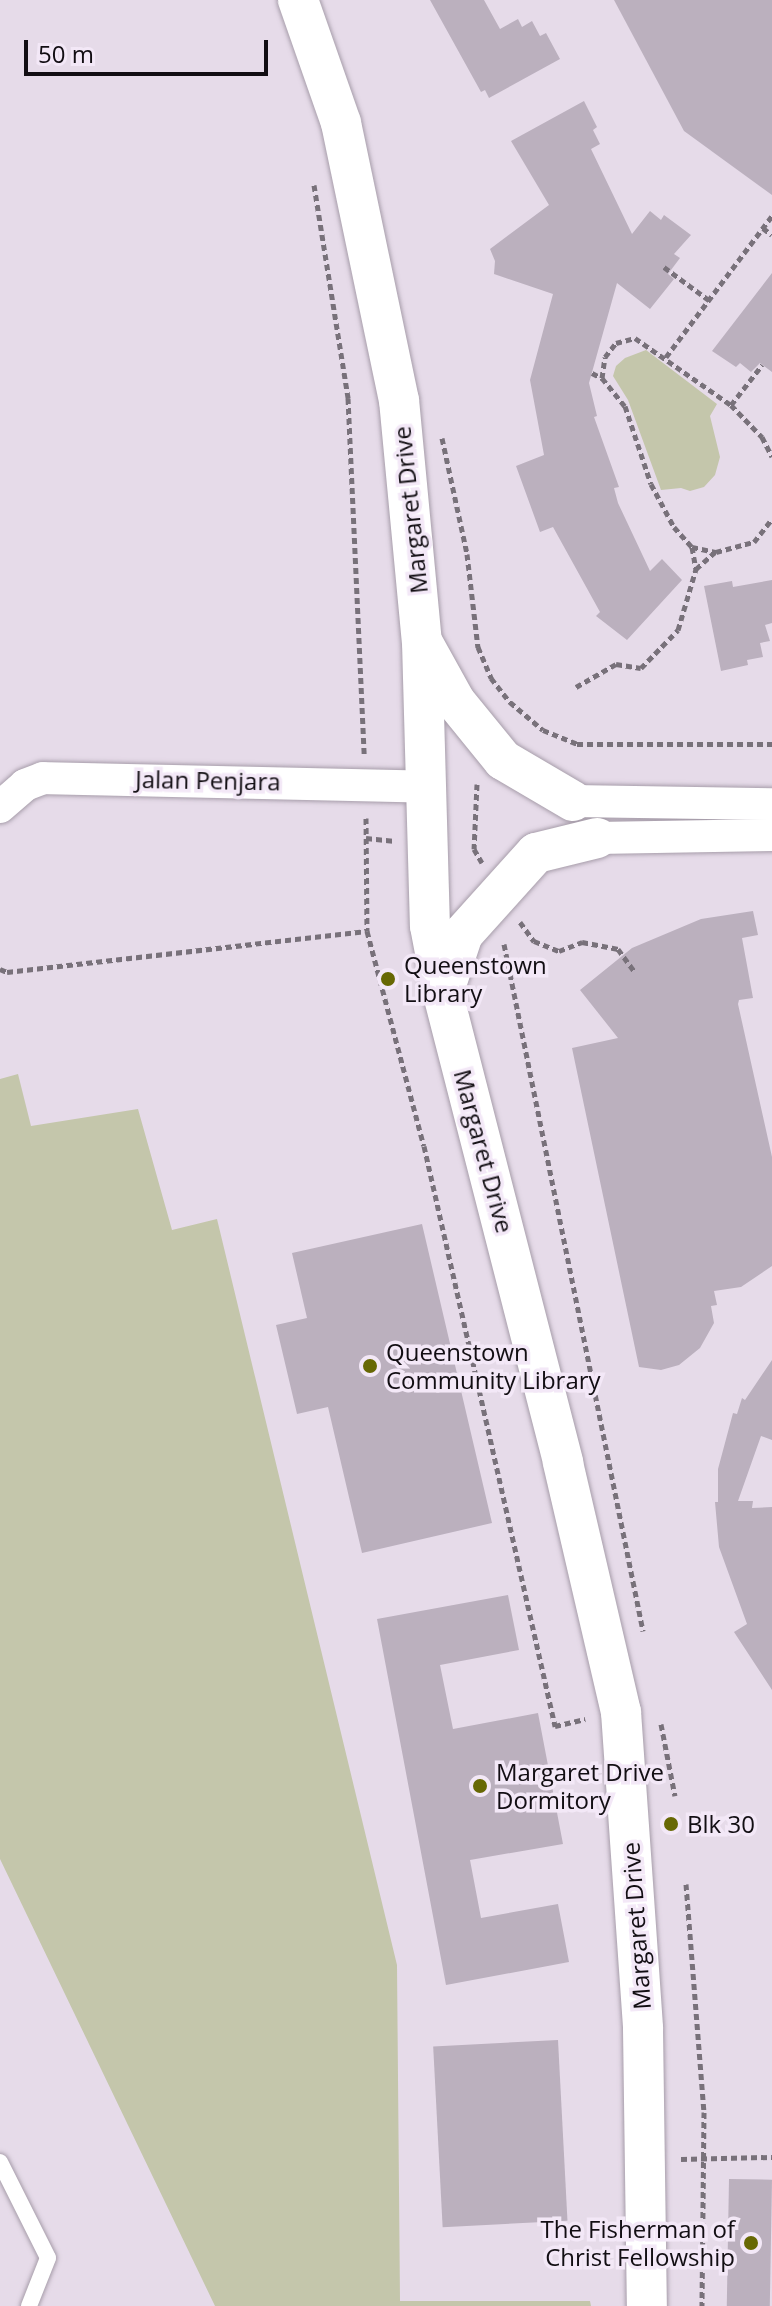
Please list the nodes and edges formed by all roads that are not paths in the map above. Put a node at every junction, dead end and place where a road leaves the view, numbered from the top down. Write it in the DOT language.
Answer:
graph roads {
  1 [pos="298,0"];
  2 [pos="422,642"];
  3 [pos="425,787"];
  4 [pos="573,801"];
  5 [pos="772,804"];
  6 [pos="0,807"];
  7 [pos="772,835"];
  8 [pos="597,838"];
  9 [pos="443,994"];
  10 [pos="0,2162"];
  11 [pos="29,2306"];
  12 [pos="647,2306"];
  1 -- 2 [label="street, Margaret Drive"];
  2 -- 3 [label="street, Margaret Drive"];
  2 -- 4 [label="street"];
  3 -- 6 [label="street, Jalan Penjara"];
  3 -- 9 [label="street, Margaret Drive"];
  4 -- 5 [label="street"];
  7 -- 8 [label="street"];
  8 -- 9 [label="street"];
  9 -- 12 [label="street, Margaret Drive"];
  10 -- 11 [label="lane"];
}
